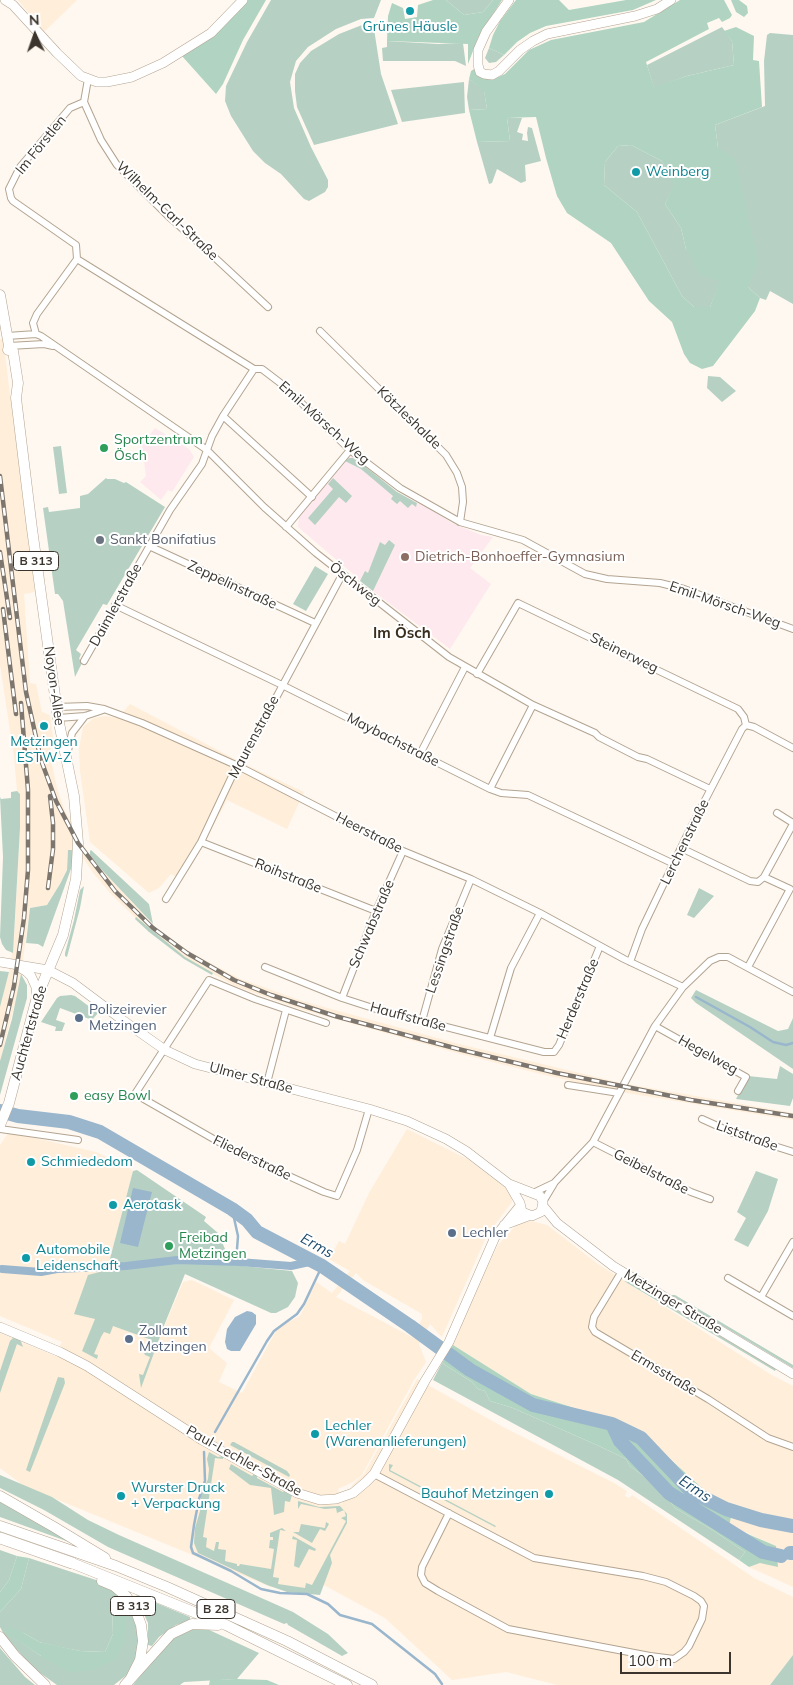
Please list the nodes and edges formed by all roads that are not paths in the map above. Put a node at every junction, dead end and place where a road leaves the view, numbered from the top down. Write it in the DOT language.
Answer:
graph roads {
  1 [pos="5,0"];
  2 [pos="243,0"];
  3 [pos="509,0"];
  4 [pos="671,0"];
  5 [pos="88,79"];
  6 [pos="84,102"];
  7 [pos="9,189"];
  8 [pos="78,259"];
  9 [pos="0,295"];
  10 [pos="268,307"];
  11 [pos="320,331"];
  12 [pos="36,334"];
  13 [pos="8,341"];
  14 [pos="57,347"];
  15 [pos="254,369"];
  16 [pos="223,416"];
  17 [pos="207,450"];
  18 [pos="350,450"];
  19 [pos="312,497"];
  20 [pos="460,522"];
  21 [pos="286,527"];
  22 [pos="149,546"];
  23 [pos="342,574"];
  24 [pos="114,606"];
  25 [pos="315,623"];
  26 [pos="793,629"];
  27 [pos="84,661"];
  28 [pos="465,667"];
  29 [pos="477,674"];
  30 [pos="282,685"];
  31 [pos="533,705"];
  32 [pos="56,707"];
  33 [pos="104,709"];
  34 [pos="85,716"];
  35 [pos="58,718"];
  36 [pos="746,725"];
  37 [pos="793,748"];
  38 [pos="420,754"];
  39 [pos="66,760"];
  40 [pos="238,766"];
  41 [pos="490,789"];
  42 [pos="710,789"];
  43 [pos="778,813"];
  44 [pos="793,824"];
  45 [pos="201,842"];
  46 [pos="681,848"];
  47 [pos="403,851"];
  48 [pos="674,864"];
  49 [pos="764,877"];
  50 [pos="471,879"];
  51 [pos="166,899"];
  52 [pos="376,911"];
  53 [pos="540,913"];
  54 [pos="600,946"];
  55 [pos="0,962"];
  56 [pos="630,962"];
  57 [pos="10,963"];
  58 [pos="748,967"];
  59 [pos="265,968"];
  60 [pos="48,970"];
  61 [pos="683,987"];
  62 [pos="793,992"];
  63 [pos="37,997"];
  64 [pos="342,998"];
  65 [pos="286,1010"];
  66 [pos="422,1021"];
  67 [pos="326,1023"];
  68 [pos="655,1026"];
  69 [pos="490,1038"];
  70 [pos="165,1050"];
  71 [pos="554,1052"];
  72 [pos="267,1083"];
  73 [pos="568,1085"];
  74 [pos="738,1091"];
  75 [pos="619,1093"];
  76 [pos="369,1109"];
  77 [pos="702,1119"];
  78 [pos="0,1125"];
  79 [pos="78,1140"];
  80 [pos="593,1142"];
  81 [pos="793,1152"];
  82 [pos="555,1182"];
  83 [pos="509,1184"];
  84 [pos="531,1193"];
  85 [pos="710,1199"];
  86 [pos="520,1204"];
  87 [pos="543,1204"];
  88 [pos="532,1216"];
  89 [pos="557,1224"];
  90 [pos="504,1225"];
  91 [pos="793,1242"];
  92 [pos="622,1271"];
  93 [pos="728,1278"];
  94 [pos="761,1297"];
  95 [pos="793,1316"];
  96 [pos="0,1327"];
  97 [pos="793,1374"];
  98 [pos="793,1447"];
  99 [pos="374,1474"];
  100 [pos="0,1496"];
  101 [pos="449,1513"];
  102 [pos="0,1526"];
  103 [pos="0,1538"];
  104 [pos="72,1563"];
  105 [pos="116,1566"];
  106 [pos="226,1625"];
  107 [pos="0,1638"];
  108 [pos="128,1681"];
  109 [pos="45,1685"];
  110 [pos="348,1685"];
  111 [pos="372,1685"];
  1 -- 5 [label="street"];
  2 -- 5 [label="street"];
  3 -- 4 [label="street"];
  5 -- 6 [label="street"];
  6 -- 7 [label="street, Im Förstlen"];
  6 -- 10 [label="street, Wilhelm-Carl-Straße"];
  7 -- 8 [label="street, Emil-Mörsch-Weg"];
  8 -- 12 [label="street"];
  8 -- 15 [label="street, Emil-Mörsch-Weg"];
  9 -- 13 [label="main road, Noyon-Allee / B 313"];
  11 -- 20 [label="street, Kötzleshalde"];
  12 -- 13 [label="street"];
  12 -- 14 [label="street, Öschweg"];
  13 -- 14 [label="street, Öschweg"];
  13 -- 32 [label="main road, Noyon-Allee / B 313"];
  14 -- 17 [label="street, Öschweg"];
  15 -- 16 [label="street, Daimlerstraße"];
  15 -- 18 [label="street, Emil-Mörsch-Weg"];
  16 -- 17 [label="street, Daimlerstraße"];
  16 -- 19 [label="street"];
  17 -- 21 [label="street, Öschweg"];
  17 -- 22 [label="street, Daimlerstraße"];
  18 -- 19 [label="street"];
  18 -- 20 [label="street, Emil-Mörsch-Weg"];
  19 -- 21 [label="street"];
  20 -- 26 [label="street, Emil-Mörsch-Weg"];
  21 -- 23 [label="street, Öschweg"];
  22 -- 24 [label="street, Daimlerstraße"];
  22 -- 25 [label="street, Zeppelinstraße"];
  23 -- 25 [label="street, Maurenstraße"];
  23 -- 28 [label="street, Öschweg"];
  24 -- 27 [label="street, Daimlerstraße"];
  24 -- 30 [label="street, Maybachstraße"];
  25 -- 30 [label="street, Maurenstraße"];
  28 -- 29 [label="street, Öschweg"];
  28 -- 38 [label="street"];
  29 -- 31 [label="street, Öschweg"];
  29 -- 36 [label="street, Steinerweg"];
  30 -- 38 [label="street, Maybachstraße"];
  30 -- 40 [label="street, Maurenstraße"];
  31 -- 41 [label="street"];
  31 -- 42 [label="street, Öschweg"];
  32 -- 33 [label="street, Heerstraße"];
  32 -- 35 [label="main road, Noyon-Allee / B 313"];
  33 -- 34 [label="street"];
  33 -- 40 [label="street, Heerstraße"];
  34 -- 35 [label="street"];
  34 -- 39 [label="street"];
  35 -- 39 [label="main road, Noyon-Allee / B 313"];
  36 -- 37 [label="street, Steinerweg"];
  36 -- 42 [label="street, Lerchenstraße"];
  38 -- 41 [label="street, Maybachstraße"];
  39 -- 60 [label="main road, Noyon-Allee / B 313"];
  40 -- 45 [label="street, Maurenstraße"];
  40 -- 47 [label="street, Heerstraße"];
  41 -- 48 [label="street, Maybachstraße"];
  42 -- 46 [label="street, Lerchenstraße"];
  43 -- 44 [label="street"];
  44 -- 49 [label="street"];
  45 -- 51 [label="street, Maurenstraße"];
  45 -- 52 [label="street, Roihstraße"];
  46 -- 48 [label="street, Lerchenstraße"];
  46 -- 49 [label="street"];
  47 -- 50 [label="street, Heerstraße"];
  47 -- 52 [label="street, Schwabstraße"];
  48 -- 56 [label="street, Lerchenstraße"];
  49 -- 58 [label="street"];
  50 -- 53 [label="street, Heerstraße"];
  50 -- 66 [label="street, Lessingstraße"];
  52 -- 64 [label="street, Schwabstraße"];
  53 -- 54 [label="street, Heerstraße"];
  53 -- 69 [label="street"];
  54 -- 56 [label="street, Heerstraße"];
  54 -- 71 [label="street, Herderstraße"];
  55 -- 57 [label="street, Ulmer Straße"];
  56 -- 61 [label="street, Heerstraße"];
  57 -- 60 [label="street, Ulmer Straße"];
  57 -- 63 [label="street"];
  58 -- 61 [label="street"];
  58 -- 62 [label="street"];
  59 -- 64 [label="street, Hauffstraße"];
  60 -- 63 [label="main road, Auchtertstraße / B 313"];
  60 -- 70 [label="street, Ulmer Straße"];
  61 -- 68 [label="street"];
  63 -- 78 [label="main road, Auchtertstraße / B 313"];
  64 -- 66 [label="street, Hauffstraße"];
  65 -- 67 [label="street"];
  65 -- 70 [label="street"];
  65 -- 72 [label="street"];
  66 -- 69 [label="street, Hauffstraße"];
  68 -- 74 [label="street, Hegelweg"];
  68 -- 75 [label="street"];
  69 -- 71 [label="street, Hauffstraße"];
  70 -- 72 [label="street, Ulmer Straße"];
  70 -- 76 [label="street, Fliederstraße"];
  72 -- 76 [label="street, Ulmer Straße"];
  73 -- 75 [label="street"];
  75 -- 80 [label="street"];
  76 -- 83 [label="street, Ulmer Straße"];
  77 -- 81 [label="street, Liststraße"];
  78 -- 79 [label="street"];
  80 -- 82 [label="street"];
  80 -- 85 [label="street, Geibelstraße"];
  82 -- 84 [label="street"];
  82 -- 87 [label="street"];
  83 -- 84 [label="street, Ulmer Straße"];
  83 -- 86 [label="street, Ulmer Straße"];
  84 -- 86 [label="street"];
  84 -- 87 [label="street, Ulmer Straße"];
  86 -- 88 [label="street, Ulmer Straße"];
  86 -- 90 [label="street, Paul-Lechler-Straße"];
  87 -- 88 [label="street"];
  87 -- 89 [label="street, Metzinger Straße"];
  88 -- 89 [label="street, Metzinger Straße"];
  88 -- 90 [label="street"];
  89 -- 92 [label="street, Metzinger Straße"];
  90 -- 99 [label="street, Paul-Lechler-Straße"];
  91 -- 94 [label="street"];
  92 -- 97 [label="street, Metzinger Straße"];
  92 -- 98 [label="street, Ermsstraße"];
  93 -- 94 [label="street"];
  94 -- 95 [label="street"];
  96 -- 99 [label="street, Paul-Lechler-Straße"];
  99 -- 101 [label="street"];
  100 -- 105 [label="main road"];
  101 -- 101 [label="street"];
  102 -- 105 [label="main road, B 28"];
  103 -- 104 [label="highway, B 28"];
  104 -- 106 [label="main road, B 28"];
  104 -- 108 [label="main road, B 313"];
  105 -- 111 [label="main road, B 28"];
  106 -- 108 [label="main road"];
  106 -- 110 [label="main road, B 28"];
  107 -- 109 [label="main road"];
}
